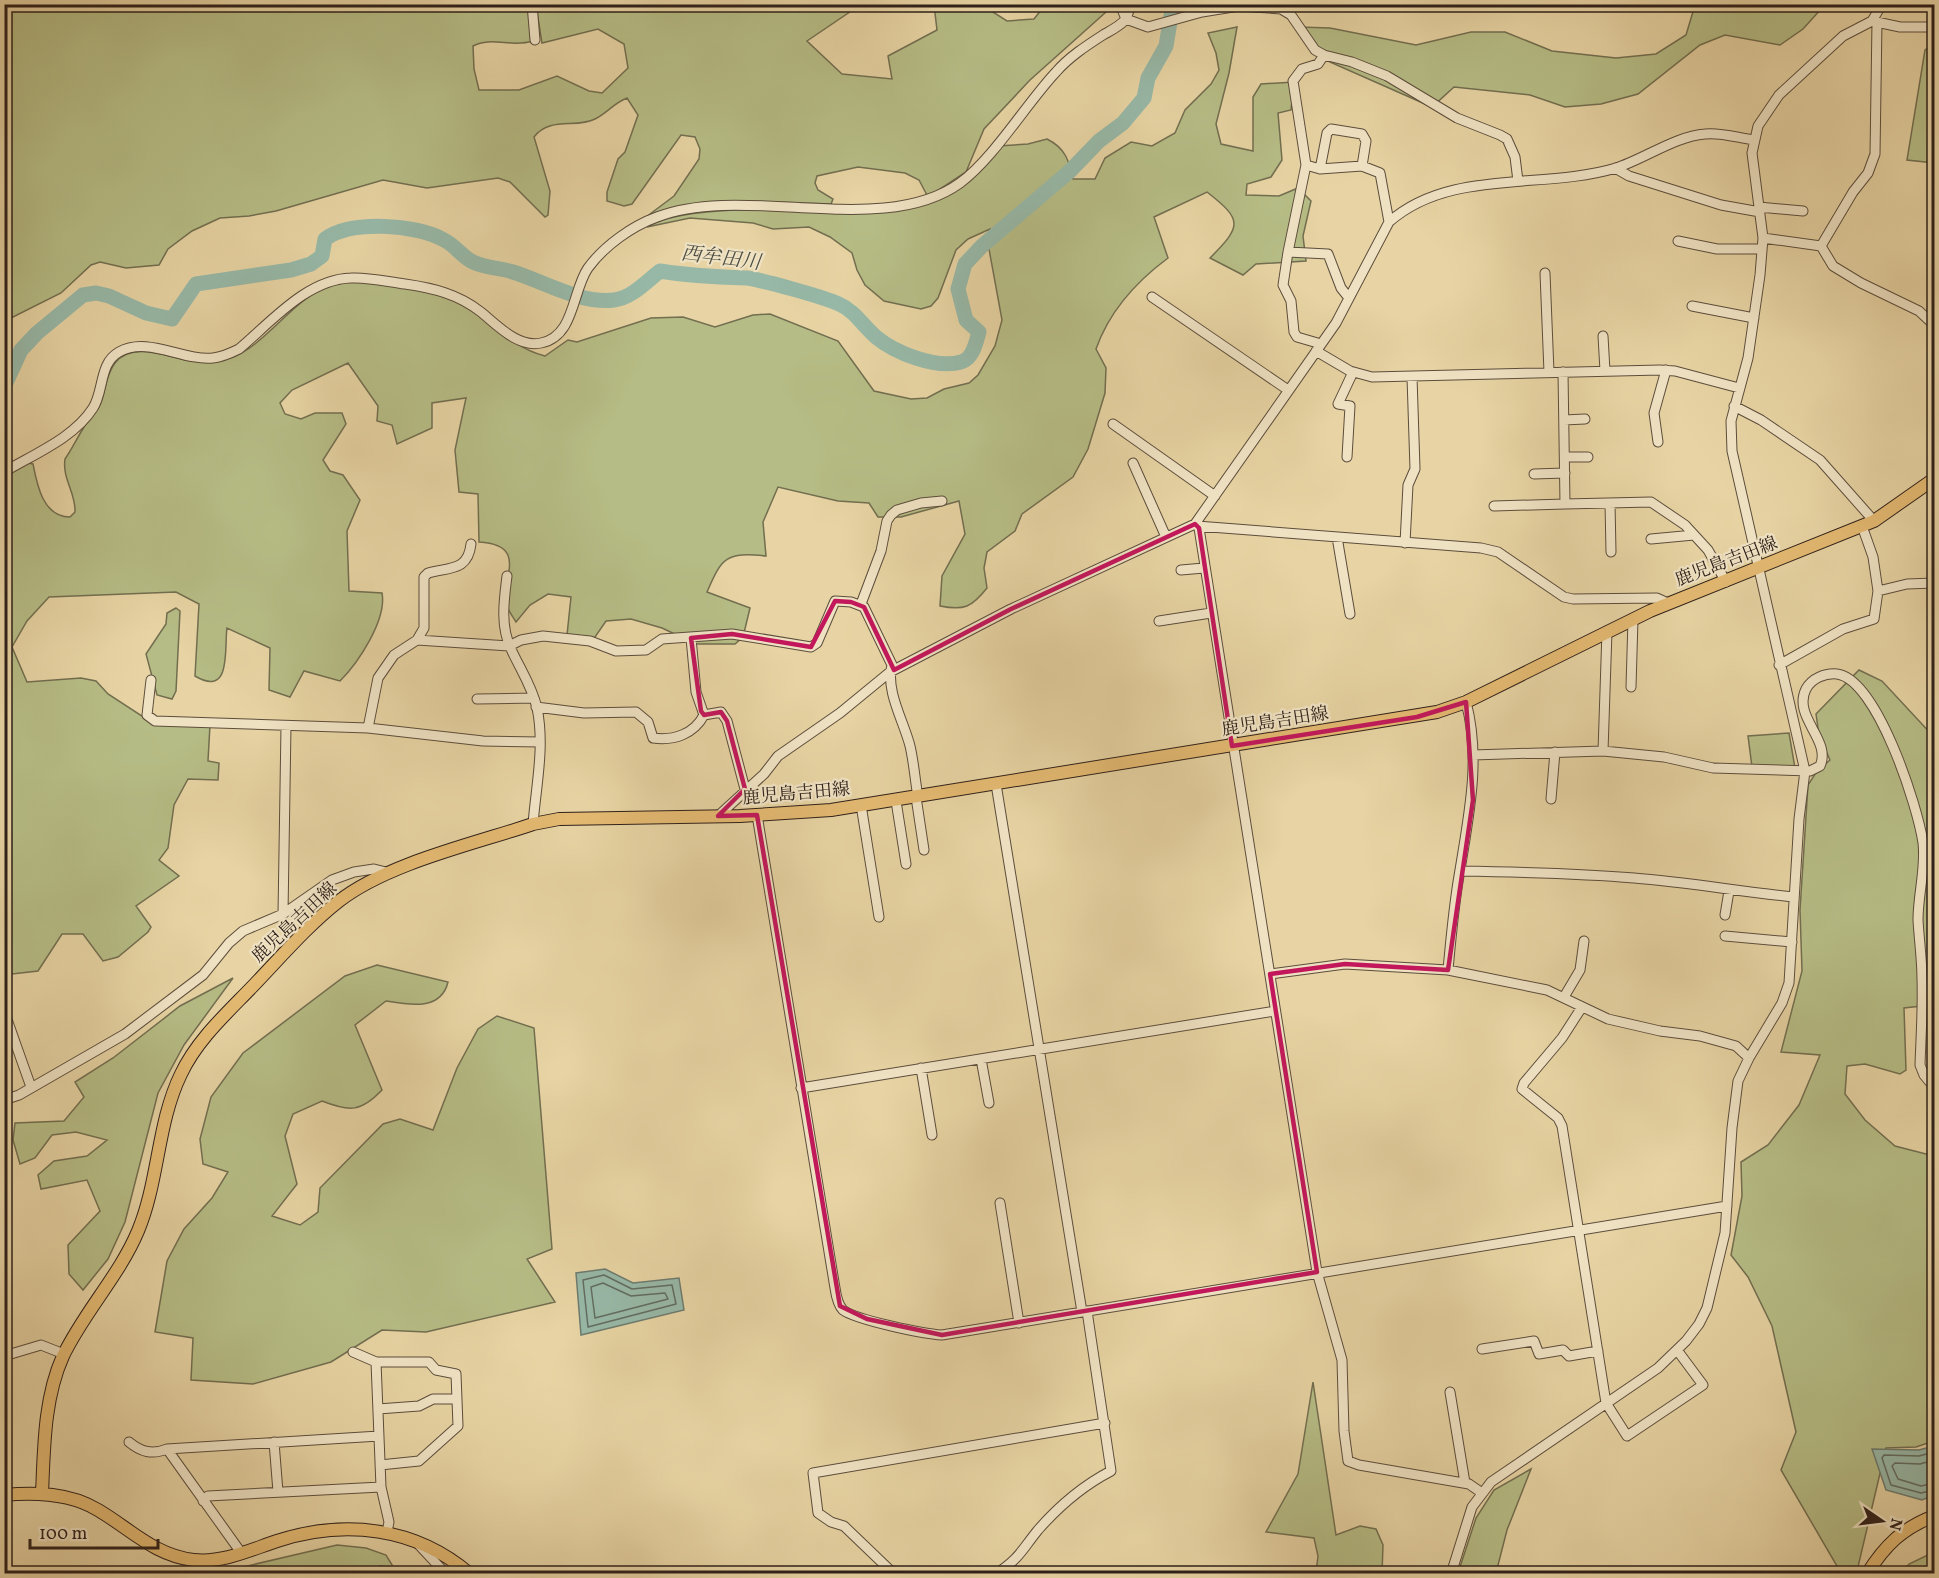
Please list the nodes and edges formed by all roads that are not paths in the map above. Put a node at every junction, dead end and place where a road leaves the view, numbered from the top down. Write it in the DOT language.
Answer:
graph roads {
  1 [pos="532,4"];
  2 [pos="1120,4"];
  3 [pos="1131,4"];
  4 [pos="1882,4"];
  5 [pos="1126,19"];
  6 [pos="1874,22"];
  7 [pos="1935,27"];
  8 [pos="535,39"];
  9 [pos="1324,55"];
  10 [pos="1755,140"];
  11 [pos="1306,165"];
  12 [pos="1362,166"];
  13 [pos="1616,168"];
  14 [pos="1320,169"];
  15 [pos="1518,181"];
  16 [pos="1759,210"];
  17 [pos="1803,211"];
  18 [pos="1389,222"];
  19 [pos="1678,241"];
  20 [pos="1762,243"];
  21 [pos="1821,246"];
  22 [pos="1288,252"];
  23 [pos="1545,273"];
  24 [pos="1152,297"];
  25 [pos="1349,298"];
  26 [pos="1692,306"];
  27 [pos="1754,318"];
  28 [pos="1935,325"];
  29 [pos="1603,336"];
  30 [pos="1318,347"];
  31 [pos="1666,370"];
  32 [pos="1605,371"];
  33 [pos="1353,372"];
  34 [pos="1549,372"];
  35 [pos="1563,372"];
  36 [pos="1412,376"];
  37 [pos="1739,388"];
  38 [pos="1288,390"];
  39 [pos="1734,406"];
  40 [pos="1585,419"];
  41 [pos="1564,420"];
  42 [pos="1113,424"];
  43 [pos="1658,442"];
  44 [pos="1347,457"];
  45 [pos="1588,457"];
  46 [pos="1564,458"];
  47 [pos="1133,463"];
  48 [pos="4,471"];
  49 [pos="1565,472"];
  50 [pos="1534,474"];
  51 [pos="1935,479"];
  52 [pos="1215,496"];
  53 [pos="942,501"];
  54 [pos="1610,503"];
  55 [pos="1566,504"];
  56 [pos="1494,506"];
  57 [pos="1868,524"];
  58 [pos="1197,526"];
  59 [pos="1694,535"];
  60 [pos="1166,537"];
  61 [pos="1337,537"];
  62 [pos="1651,539"];
  63 [pos="1405,543"];
  64 [pos="471,544"];
  65 [pos="1611,552"];
  66 [pos="1204,568"];
  67 [pos="1759,568"];
  68 [pos="1181,570"];
  69 [pos="507,576"];
  70 [pos="1726,582"];
  71 [pos="1935,583"];
  72 [pos="1878,591"];
  73 [pos="1668,603"];
  74 [pos="861,604"];
  75 [pos="1211,613"];
  76 [pos="1350,614"];
  77 [pos="1633,620"];
  78 [pos="1159,621"];
  79 [pos="1607,631"];
  80 [pos="691,638"];
  81 [pos="417,640"];
  82 [pos="509,646"];
  83 [pos="1779,665"];
  84 [pos="890,672"];
  85 [pos="151,680"];
  86 [pos="1631,687"];
  87 [pos="477,699"];
  88 [pos="1466,702"];
  89 [pos="535,703"];
  90 [pos="704,715"];
  91 [pos="286,726"];
  92 [pos="368,728"];
  93 [pos="540,742"];
  94 [pos="1232,746"];
  95 [pos="1603,751"];
  96 [pos="1555,752"];
  97 [pos="1473,755"];
  98 [pos="1804,771"];
  99 [pos="996,784"];
  100 [pos="745,789"];
  101 [pos="917,797"];
  102 [pos="1551,799"];
  103 [pos="896,801"];
  104 [pos="861,805"];
  105 [pos="757,815"];
  106 [pos="718,816"];
  107 [pos="532,824"];
  108 [pos="924,850"];
  109 [pos="906,864"];
  110 [pos="1460,871"];
  111 [pos="390,873"];
  112 [pos="1729,891"];
  113 [pos="1794,897"];
  114 [pos="283,914"];
  115 [pos="1725,915"];
  116 [pos="879,917"];
  117 [pos="1725,936"];
  118 [pos="1584,941"];
  119 [pos="1792,942"];
  120 [pos="1448,970"];
  121 [pos="1270,974"];
  122 [pos="1564,997"];
  123 [pos="1582,1006"];
  124 [pos="4,1011"];
  125 [pos="1275,1011"];
  126 [pos="1039,1049"];
  127 [pos="1749,1058"];
  128 [pos="981,1059"];
  129 [pos="921,1068"];
  130 [pos="31,1087"];
  131 [pos="1935,1087"];
  132 [pos="801,1088"];
  133 [pos="4,1100"];
  134 [pos="989,1103"];
  135 [pos="932,1135"];
  136 [pos="1000,1203"];
  137 [pos="1727,1206"];
  138 [pos="1578,1231"];
  139 [pos="1317,1272"];
  140 [pos="1085,1311"];
  141 [pos="1019,1323"];
  142 [pos="1482,1349"];
  143 [pos="1677,1350"];
  144 [pos="1598,1351"];
  145 [pos="353,1352"];
  146 [pos="64,1354"];
  147 [pos="4,1356"];
  148 [pos="376,1362"];
  149 [pos="1450,1392"];
  150 [pos="457,1399"];
  151 [pos="1606,1403"];
  152 [pos="378,1409"];
  153 [pos="1105,1423"];
  154 [pos="380,1436"];
  155 [pos="129,1442"];
  156 [pos="274,1442"];
  157 [pos="167,1449"];
  158 [pos="380,1465"];
  159 [pos="1465,1484"];
  160 [pos="381,1487"];
  161 [pos="278,1492"];
  162 [pos="1482,1492"];
  163 [pos="42,1494"];
  164 [pos="4,1496"];
  165 [pos="202,1501"];
  166 [pos="1935,1516"];
  167 [pos="387,1532"];
  168 [pos="416,1541"];
  169 [pos="242,1554"];
  170 [pos="446,1574"];
  171 [pos="470,1574"];
  172 [pos="894,1574"];
  173 [pos="996,1574"];
  174 [pos="1152,1574"];
  175 [pos="1163,1574"];
  176 [pos="1451,1574"];
  177 [pos="1867,1574"];
  1 -- 8 [label="street"];
  2 -- 5 [label="street"];
  3 -- 5 [label="street"];
  4 -- 6 [label="street"];
  5 -- 9 [label="street"];
  5 -- 48 [label="street"];
  6 -- 7 [label="street"];
  6 -- 10 [label="street"];
  6 -- 21 [label="street"];
  9 -- 11 [label="street"];
  9 -- 15 [label="street"];
  10 -- 13 [label="street"];
  10 -- 16 [label="street"];
  11 -- 14 [label="street"];
  11 -- 22 [label="street"];
  12 -- 14 [label="street"];
  12 -- 14 [label="street"];
  12 -- 18 [label="street"];
  13 -- 15 [label="street"];
  13 -- 16 [label="street"];
  15 -- 18 [label="street"];
  16 -- 17 [label="street"];
  16 -- 20 [label="street"];
  18 -- 25 [label="street"];
  19 -- 20 [label="street"];
  20 -- 21 [label="street"];
  20 -- 27 [label="street"];
  21 -- 28 [label="street"];
  22 -- 25 [label="street"];
  22 -- 30 [label="street"];
  23 -- 34 [label="street"];
  24 -- 38 [label="street"];
  25 -- 30 [label="street"];
  26 -- 27 [label="street"];
  27 -- 37 [label="street"];
  29 -- 32 [label="street"];
  30 -- 33 [label="street"];
  30 -- 38 [label="street"];
  31 -- 32 [label="street"];
  31 -- 37 [label="street"];
  31 -- 43 [label="street"];
  32 -- 35 [label="street"];
  33 -- 36 [label="street"];
  33 -- 44 [label="street"];
  34 -- 35 [label="street"];
  34 -- 36 [label="street"];
  35 -- 41 [label="street"];
  36 -- 63 [label="street"];
  37 -- 39 [label="street"];
  38 -- 52 [label="street"];
  39 -- 57 [label="street"];
  39 -- 67 [label="street"];
  40 -- 41 [label="street"];
  41 -- 46 [label="street"];
  42 -- 52 [label="street"];
  45 -- 46 [label="street"];
  46 -- 49 [label="street"];
  47 -- 60 [label="street"];
  49 -- 50 [label="street"];
  49 -- 55 [label="street"];
  51 -- 57 [label="main road, 鹿児島吉田線"];
  52 -- 58 [label="street"];
  53 -- 74 [label="street"];
  54 -- 55 [label="street"];
  54 -- 59 [label="street"];
  54 -- 65 [label="street"];
  55 -- 56 [label="street"];
  57 -- 67 [label="main road, 鹿児島吉田線"];
  57 -- 72 [label="street"];
  58 -- 60 [label="street"];
  58 -- 61 [label="street"];
  58 -- 66 [label="street"];
  59 -- 62 [label="street"];
  59 -- 70 [label="street"];
  60 -- 84 [label="street"];
  61 -- 63 [label="street"];
  61 -- 76 [label="street"];
  63 -- 73 [label="street"];
  64 -- 81 [label="street"];
  66 -- 68 [label="street"];
  66 -- 75 [label="street"];
  67 -- 70 [label="main road, 鹿児島吉田線"];
  67 -- 83 [label="street"];
  69 -- 82 [label="street"];
  70 -- 73 [label="main road, 鹿児島吉田線"];
  71 -- 72 [label="street"];
  72 -- 83 [label="street"];
  73 -- 77 [label="main road, 鹿児島吉田線"];
  74 -- 80 [label="street"];
  74 -- 84 [label="street"];
  75 -- 78 [label="street"];
  75 -- 94 [label="street"];
  77 -- 79 [label="main road, 鹿児島吉田線"];
  77 -- 86 [label="street"];
  79 -- 88 [label="main road, 鹿児島吉田線"];
  79 -- 95 [label="street"];
  80 -- 82 [label="street"];
  80 -- 90 [label="street"];
  81 -- 82 [label="street"];
  81 -- 92 [label="street"];
  82 -- 89 [label="street"];
  83 -- 98 [label="street"];
  84 -- 100 [label="street"];
  84 -- 101 [label="street"];
  85 -- 91 [label="street"];
  87 -- 89 [label="street"];
  88 -- 94 [label="main road, 鹿児島吉田線"];
  88 -- 97 [label="street"];
  89 -- 90 [label="street"];
  89 -- 93 [label="street"];
  90 -- 100 [label="street"];
  91 -- 92 [label="street"];
  91 -- 114 [label="street"];
  92 -- 93 [label="street"];
  93 -- 107 [label="street"];
  94 -- 99 [label="main road, 鹿児島吉田線"];
  94 -- 121 [label="street"];
  95 -- 96 [label="street"];
  95 -- 98 [label="street"];
  96 -- 97 [label="street"];
  96 -- 102 [label="street"];
  97 -- 110 [label="street"];
  98 -- 113 [label="street"];
  98 -- 131 [label="street"];
  99 -- 101 [label="main road, 鹿児島吉田線"];
  99 -- 126 [label="street"];
  100 -- 106 [label="street"];
  101 -- 103 [label="main road, 鹿児島吉田線"];
  101 -- 108 [label="street"];
  103 -- 104 [label="main road, 鹿児島吉田線"];
  103 -- 109 [label="street"];
  104 -- 105 [label="main road, 鹿児島吉田線"];
  104 -- 116 [label="street"];
  105 -- 106 [label="main road, 鹿児島吉田線"];
  105 -- 132 [label="street"];
  106 -- 107 [label="main road, 鹿児島吉田線"];
  107 -- 111 [label="main road, 鹿児島吉田線"];
  110 -- 112 [label="street"];
  110 -- 120 [label="street"];
  111 -- 114 [label="street"];
  111 -- 146 [label="main road, 鹿児島吉田線"];
  112 -- 113 [label="street"];
  112 -- 115 [label="street"];
  113 -- 119 [label="street"];
  114 -- 130 [label="street"];
  117 -- 119 [label="street"];
  118 -- 122 [label="street"];
  119 -- 127 [label="street"];
  120 -- 121 [label="street"];
  120 -- 122 [label="street"];
  121 -- 125 [label="street"];
  122 -- 123 [label="street"];
  123 -- 127 [label="street"];
  123 -- 138 [label="street"];
  124 -- 130 [label="street"];
  125 -- 126 [label="street"];
  125 -- 139 [label="street"];
  126 -- 128 [label="street"];
  126 -- 140 [label="street"];
  127 -- 137 [label="street"];
  128 -- 129 [label="street"];
  128 -- 134 [label="street"];
  129 -- 132 [label="street"];
  129 -- 135 [label="street"];
  130 -- 133 [label="street"];
  132 -- 141 [label="street"];
  136 -- 141 [label="street"];
  137 -- 138 [label="street"];
  137 -- 143 [label="street"];
  138 -- 139 [label="street"];
  138 -- 144 [label="street"];
  139 -- 140 [label="street"];
  139 -- 159 [label="street"];
  140 -- 141 [label="street"];
  140 -- 153 [label="street"];
  142 -- 144 [label="street"];
  143 -- 151 [label="street"];
  143 -- 151 [label="street"];
  144 -- 151 [label="street"];
  145 -- 148 [label="street"];
  146 -- 147 [label="street"];
  146 -- 163 [label="main road, 鹿児島吉田線"];
  148 -- 150 [label="street"];
  148 -- 152 [label="street"];
  149 -- 159 [label="street"];
  150 -- 152 [label="street"];
  150 -- 158 [label="street"];
  151 -- 162 [label="street"];
  152 -- 154 [label="street"];
  153 -- 172 [label="street"];
  153 -- 173 [label="street"];
  154 -- 156 [label="street"];
  154 -- 158 [label="street"];
  155 -- 157 [label="street"];
  156 -- 157 [label="street"];
  156 -- 161 [label="street"];
  157 -- 165 [label="street"];
  158 -- 160 [label="street"];
  159 -- 162 [label="street"];
  160 -- 161 [label="street"];
  160 -- 167 [label="street"];
  161 -- 165 [label="street"];
  162 -- 176 [label="street"];
  163 -- 164 [label="main road"];
  163 -- 169 [label="main road"];
  165 -- 169 [label="street"];
  166 -- 177 [label="main road"];
  167 -- 168 [label="main road"];
  167 -- 169 [label="main road"];
  168 -- 170 [label="street"];
  168 -- 171 [label="main road"];
  174 -- 175 [label="street"];
}
